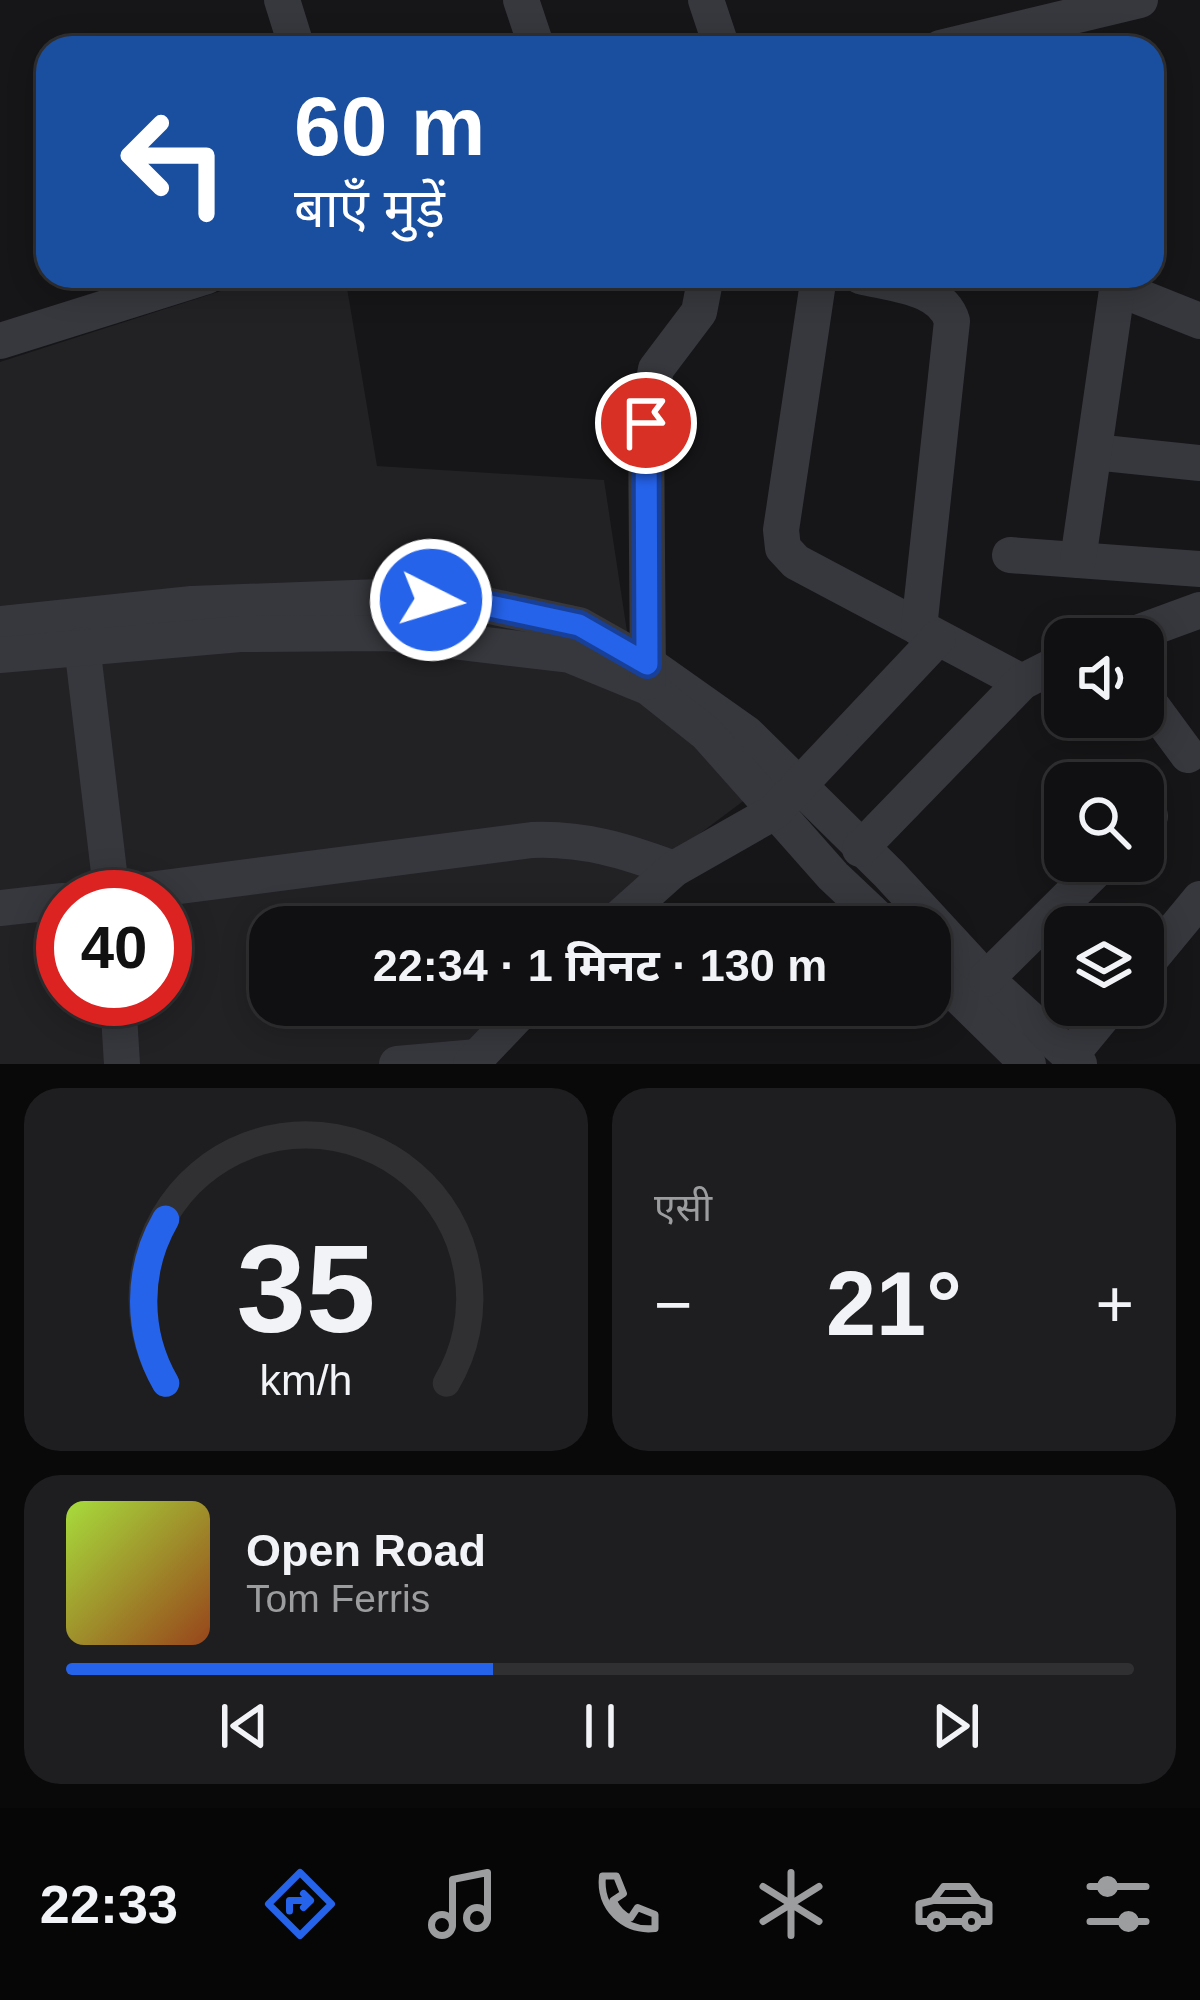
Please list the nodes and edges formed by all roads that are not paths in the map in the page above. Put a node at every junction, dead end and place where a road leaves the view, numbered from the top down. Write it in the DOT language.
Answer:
graph roads {
  1 [pos="282,0"];
  2 [pos="521,0"];
  3 [pos="706,0"];
  4 [pos="1140,0"];
  5 [pos="1019,14"];
  6 [pos="293,36"];
  7 [pos="533,36"];
  8 [pos="718,36"];
  9 [pos="968,36"];
  10 [pos="169,288"];
  11 [pos="704,288"];
  12 [pos="817,288"];
  13 [pos="900,288"];
  14 [pos="1117,288"];
  15 [pos="1131,288"];
  16 [pos="1200,321"];
  17 [pos="0,341"];
  18 [pos="1094,452"];
  19 [pos="1200,463"];
  20 [pos="1010,555"];
  21 [pos="1078,560"];
  22 [pos="1200,569"];
  23 [pos="1200,610"];
  24 [pos="385,615"];
  25 [pos="1164,623"];
  26 [pos="0,624"];
  27 [pos="928,633"];
  28 [pos="82,645"];
  29 [pos="0,655"];
  30 [pos="1044,671"];
  31 [pos="648,676"];
  32 [pos="1022,682"];
  33 [pos="1164,722"];
  34 [pos="1188,755"];
  35 [pos="786,800"];
  36 [pos="860,849"];
  37 [pos="674,869"];
  38 [pos="104,870"];
  39 [pos="1084,882"];
  40 [pos="192,885"];
  41 [pos="1200,899"];
  42 [pos="36,904"];
  43 [pos="633,906"];
  44 [pos="870,906"];
  45 [pos="0,908"];
  46 [pos="1164,943"];
  47 [pos="986,979"];
  48 [pos="951,988"];
  49 [pos="120,1026"];
  50 [pos="507,1026"];
  51 [pos="1097,1026"];
  52 [pos="1014,1048"];
  53 [pos="1074,1060"];
  54 [pos="474,1061"];
  55 [pos="122,1064"];
  56 [pos="397,1064"];
  1 -- 6 [label="street"];
  2 -- 7 [label="street"];
  3 -- 8 [label="street"];
  4 -- 5 [label="street"];
  5 -- 9 [label="street"];
  10 -- 17 [label="street"];
  11 -- 31 [label="street"];
  12 -- 27 [label="street"];
  13 -- 27 [label="street"];
  14 -- 18 [label="street"];
  15 -- 16 [label="street"];
  18 -- 19 [label="street"];
  18 -- 21 [label="street"];
  20 -- 21 [label="street"];
  21 -- 22 [label="street"];
  23 -- 25 [label="street"];
  24 -- 26 [label="street"];
  24 -- 28 [label="street"];
  24 -- 31 [label="street"];
  27 -- 32 [label="street"];
  27 -- 35 [label="street"];
  28 -- 29 [label="street"];
  28 -- 38 [label="street"];
  30 -- 32 [label="street"];
  31 -- 35 [label="street"];
  32 -- 36 [label="street"];
  33 -- 34 [label="street"];
  35 -- 36 [label="street"];
  35 -- 37 [label="street"];
  35 -- 44 [label="street"];
  36 -- 47 [label="street"];
  37 -- 40 [label="street"];
  37 -- 43 [label="street"];
  39 -- 47 [label="street"];
  41 -- 46 [label="street"];
  42 -- 45 [label="street"];
  47 -- 52 [label="street"];
  48 -- 52 [label="street"];
  49 -- 55 [label="street"];
  50 -- 54 [label="street"];
  51 -- 53 [label="street"];
  52 -- 53 [label="street"];
  54 -- 56 [label="street"];
}
